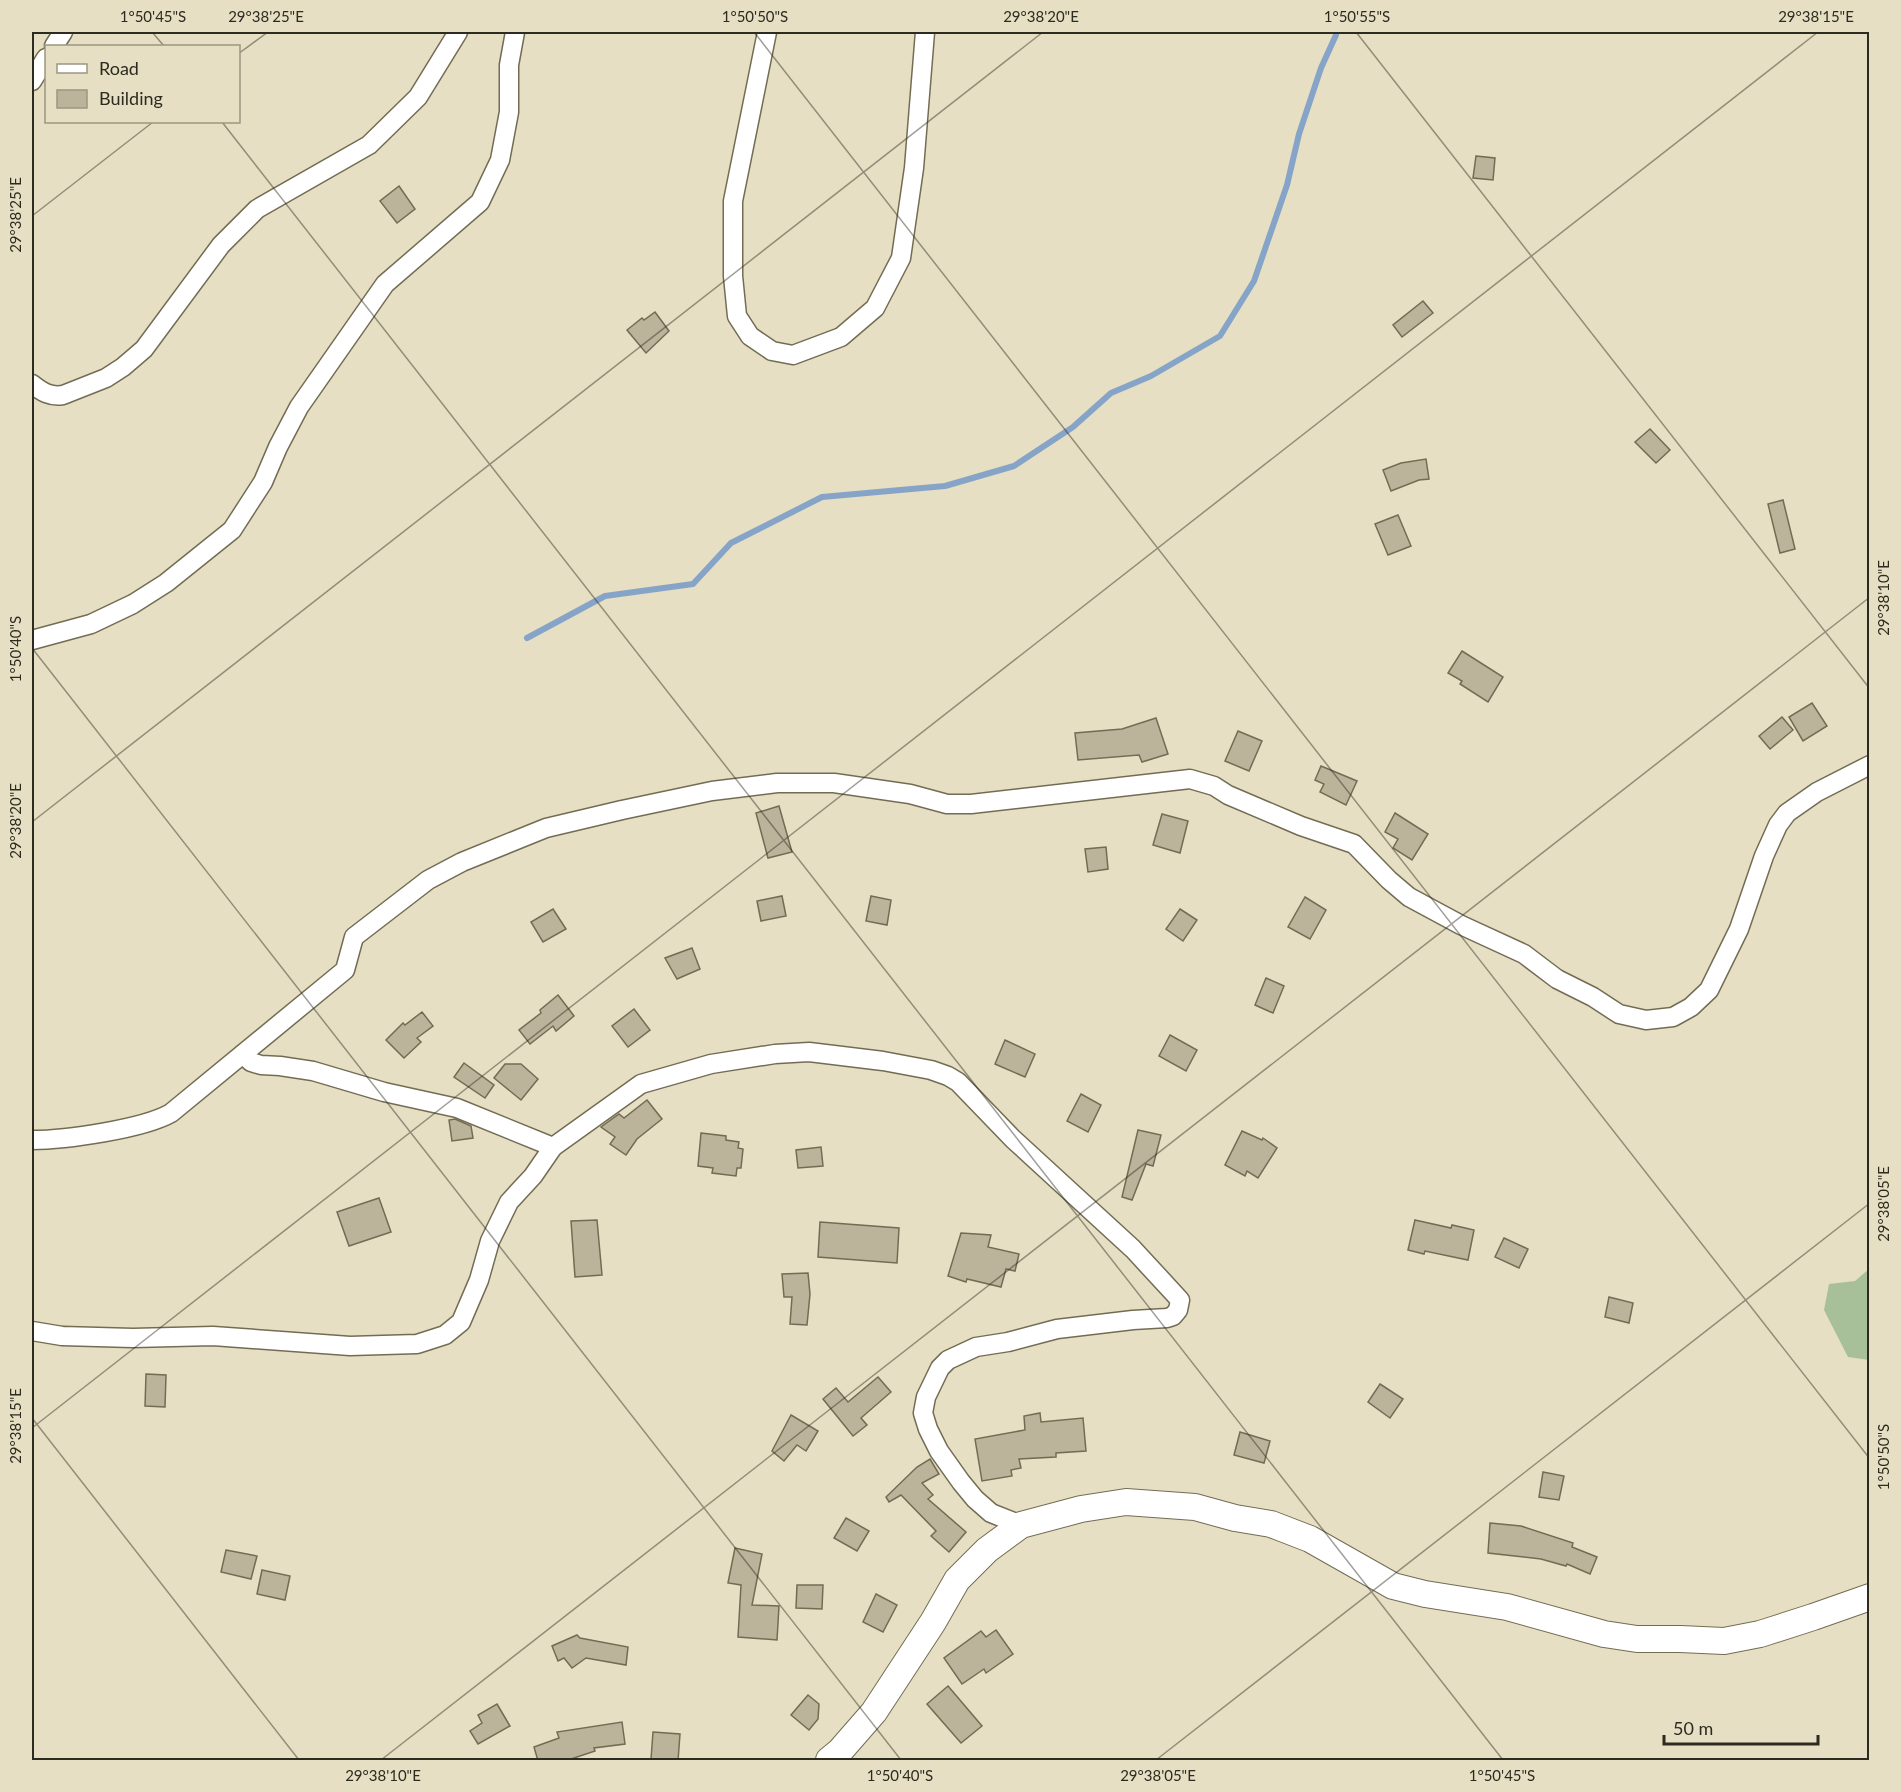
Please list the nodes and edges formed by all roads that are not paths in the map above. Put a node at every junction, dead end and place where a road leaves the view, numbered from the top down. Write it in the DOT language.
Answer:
graph roads {
  1 [pos="63,32"];
  2 [pos="458,32"];
  3 [pos="515,32"];
  4 [pos="767,32"];
  5 [pos="925,32"];
  6 [pos="55,45"];
  7 [pos="45,60"];
  8 [pos="32,81"];
  9 [pos="32,384"];
  10 [pos="32,640"];
  11 [pos="1869,765"];
  12 [pos="243,1054"];
  13 [pos="32,1140"];
  14 [pos="554,1147"];
  15 [pos="32,1331"];
  16 [pos="1021,1525"];
  17 [pos="1869,1597"];
  18 [pos="829,1761"];
  1 -- 6 [label="street"];
  2 -- 9 [label="street"];
  3 -- 10 [label="street"];
  4 -- 5 [label="street"];
  7 -- 8 [label="street"];
  11 -- 12 [label="street"];
  12 -- 13 [label="street"];
  12 -- 14 [label="street"];
  14 -- 15 [label="street"];
  14 -- 16 [label="street"];
  16 -- 17 [label="main road"];
  16 -- 18 [label="main road"];
}
